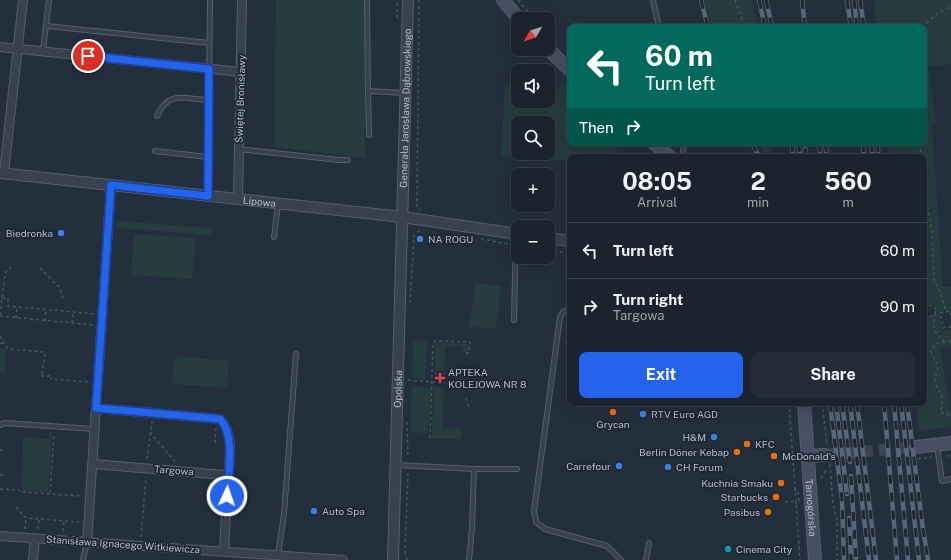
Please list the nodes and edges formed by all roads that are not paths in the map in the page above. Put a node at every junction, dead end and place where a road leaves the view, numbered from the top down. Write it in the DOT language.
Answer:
graph roads {
  1 [pos="23,0"];
  2 [pos="49,0"];
  3 [pos="210,0"];
  4 [pos="242,0"];
  5 [pos="367,0"];
  6 [pos="408,0"];
  7 [pos="503,0"];
  8 [pos="653,0"];
  9 [pos="513,12"];
  10 [pos="658,24"];
  11 [pos="47,26"];
  12 [pos="210,43"];
  13 [pos="0,47"];
  14 [pos="18,49"];
  15 [pos="43,52"];
  16 [pos="555,56"];
  17 [pos="567,67"];
  18 [pos="209,69"];
  19 [pos="241,72"];
  20 [pos="368,91"];
  21 [pos="405,93"];
  22 [pos="208,100"];
  23 [pos="158,116"];
  24 [pos="369,136"];
  25 [pos="657,146"];
  26 [pos="238,149"];
  27 [pos="155,151"];
  28 [pos="667,154"];
  29 [pos="208,157"];
  30 [pos="348,160"];
  31 [pos="2,173"];
  32 [pos="111,185"];
  33 [pos="208,196"];
  34 [pos="238,199"];
  35 [pos="278,203"];
  36 [pos="402,217"];
  37 [pos="511,232"];
  38 [pos="274,237"];
  39 [pos="555,239"];
  40 [pos="567,241"];
  41 [pos="515,264"];
  42 [pos="567,310"];
  43 [pos="514,320"];
  44 [pos="296,354"];
  45 [pos="804,406"];
  46 [pos="96,408"];
  47 [pos="0,425"];
  48 [pos="94,429"];
  49 [pos="951,443"];
  50 [pos="937,444"];
  51 [pos="916,447"];
  52 [pos="827,454"];
  53 [pos="809,456"];
  54 [pos="93,464"];
  55 [pos="396,465"];
  56 [pos="474,469"];
  57 [pos="517,469"];
  58 [pos="951,479"];
  59 [pos="228,480"];
  60 [pos="36,534"];
  61 [pos="0,536"];
  62 [pos="87,542"];
  63 [pos="649,543"];
  64 [pos="224,552"];
  65 [pos="278,558"];
  66 [pos="33,560"];
  67 [pos="83,560"];
  68 [pos="342,560"];
  69 [pos="393,560"];
  70 [pos="469,560"];
  71 [pos="621,560"];
  72 [pos="646,560"];
  73 [pos="815,560"];
  1 -- 14 [label="street"];
  2 -- 11 [label="lane"];
  3 -- 12 [label="lane"];
  4 -- 19 [label="street, Świętej Bronisławy"];
  5 -- 20 [label="lane"];
  6 -- 21 [label="street, Generała Jarosława Dąbrowskiego"];
  7 -- 9 [label="main road"];
  8 -- 10 [label="lane"];
  11 -- 12 [label="lane"];
  11 -- 15 [label="lane"];
  12 -- 18 [label="lane"];
  13 -- 14 [label="street"];
  14 -- 15 [label="street"];
  14 -- 31 [label="street"];
  15 -- 18 [label="street"];
  16 -- 17 [label="main road"];
  18 -- 19 [label="street"];
  18 -- 22 [label="lane"];
  19 -- 26 [label="street, Świętej Bronisławy"];
  20 -- 21 [label="lane"];
  20 -- 24 [label="lane"];
  21 -- 36 [label="street, Generała Jarosława Dąbrowskiego"];
  22 -- 23 [label="lane"];
  22 -- 29 [label="lane"];
  25 -- 28 [label="main road"];
  26 -- 30 [label="lane"];
  26 -- 34 [label="street, Świętej Bronisławy"];
  27 -- 29 [label="lane"];
  29 -- 33 [label="lane"];
  31 -- 32 [label="street, Lipowa"];
  32 -- 33 [label="street, Lipowa"];
  32 -- 46 [label="street"];
  33 -- 34 [label="street, Lipowa"];
  34 -- 35 [label="street, Lipowa"];
  35 -- 36 [label="street, Lipowa"];
  35 -- 38 [label="lane"];
  36 -- 37 [label="street, Lipowa"];
  36 -- 55 [label="street, Opolska"];
  39 -- 40 [label="street"];
  41 -- 43 [label="lane"];
  42 -- 71 [label="lane"];
  44 -- 65 [label="lane"];
  45 -- 53 [label="main road, Tarnogórska"];
  46 -- 48 [label="street"];
  46 -- 59 [label="street"];
  47 -- 48 [label="lane"];
  48 -- 54 [label="street"];
  49 -- 50 [label="main road"];
  50 -- 51 [label="main road"];
  50 -- 58 [label="lane"];
  52 -- 53 [label="main road"];
  53 -- 73 [label="main road, Tarnogórska"];
  54 -- 59 [label="street, Targowa"];
  54 -- 62 [label="street"];
  55 -- 56 [label="lane"];
  55 -- 69 [label="street, Opolska"];
  56 -- 57 [label="lane"];
  56 -- 70 [label="lane"];
  59 -- 64 [label="street"];
  60 -- 61 [label="street, Stanisława Ignacego Witkiewicza"];
  60 -- 62 [label="street, Stanisława Ignacego Witkiewicza"];
  60 -- 66 [label="street"];
  62 -- 64 [label="street, Stanisława Ignacego Witkiewicza"];
  62 -- 67 [label="lane"];
  63 -- 72 [label="lane"];
  64 -- 65 [label="street, Stanisława Ignacego Witkiewicza"];
  65 -- 68 [label="street, Stanisława Ignacego Witkiewicza"];
}
